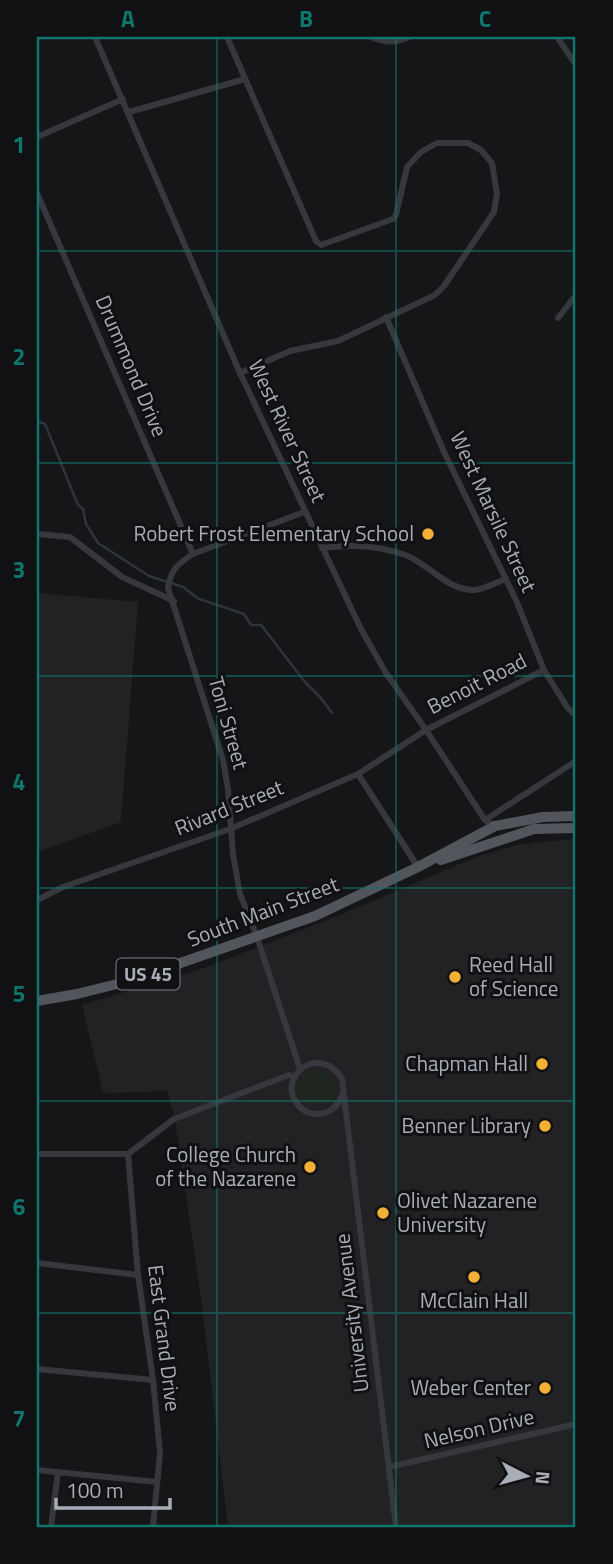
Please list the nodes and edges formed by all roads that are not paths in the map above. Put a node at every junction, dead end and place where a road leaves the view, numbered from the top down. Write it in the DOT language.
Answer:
graph roads {
  1 [pos="95,37"];
  2 [pos="226,37"];
  3 [pos="371,37"];
  4 [pos="410,37"];
  5 [pos="557,37"];
  6 [pos="576,65"];
  7 [pos="245,79"];
  8 [pos="123,99"];
  9 [pos="129,112"];
  10 [pos="37,137"];
  11 [pos="37,193"];
  12 [pos="576,295"];
  13 [pos="386,317"];
  14 [pos="558,317"];
  15 [pos="240,373"];
  16 [pos="304,512"];
  17 [pos="37,534"];
  18 [pos="322,548"];
  19 [pos="193,554"];
  20 [pos="506,579"];
  21 [pos="174,601"];
  22 [pos="544,670"];
  23 [pos="576,716"];
  24 [pos="426,730"];
  25 [pos="576,761"];
  26 [pos="358,774"];
  27 [pos="576,816"];
  28 [pos="490,823"];
  29 [pos="576,828"];
  30 [pos="230,829"];
  31 [pos="418,867"];
  32 [pos="37,900"];
  33 [pos="257,937"];
  34 [pos="37,1001"];
  35 [pos="300,1069"];
  36 [pos="295,1077"];
  37 [pos="342,1095"];
  38 [pos="37,1154"];
  39 [pos="128,1154"];
  40 [pos="37,1262"];
  41 [pos="138,1275"];
  42 [pos="37,1369"];
  43 [pos="153,1380"];
  44 [pos="576,1424"];
  45 [pos="389,1467"];
  46 [pos="37,1470"];
  47 [pos="58,1472"];
  48 [pos="158,1482"];
  49 [pos="51,1527"];
  50 [pos="153,1527"];
  51 [pos="396,1527"];
  1 -- 8 [label="street, West River Street"];
  2 -- 7 [label="street"];
  3 -- 4 [label="street"];
  5 -- 6 [label="street"];
  7 -- 9 [label="street"];
  7 -- 13 [label="street"];
  8 -- 9 [label="street, West River Street"];
  8 -- 10 [label="street"];
  9 -- 15 [label="street, West River Street"];
  11 -- 19 [label="street, Drummond Drive"];
  12 -- 14 [label="street"];
  13 -- 15 [label="street"];
  13 -- 20 [label="street, West Marsile Street"];
  15 -- 16 [label="street, West River Street"];
  16 -- 18 [label="street, West River Street"];
  16 -- 19 [label="street"];
  17 -- 21 [label="street"];
  18 -- 20 [label="street"];
  18 -- 24 [label="street, West River Street"];
  19 -- 21 [label="street, Toni Street"];
  20 -- 22 [label="street, West Marsile Street"];
  21 -- 30 [label="street, Toni Street"];
  22 -- 23 [label="street, West Marsile Street"];
  22 -- 24 [label="street, Benoit Road"];
  24 -- 26 [label="street, Rivard Street"];
  24 -- 28 [label="street, West River Street"];
  25 -- 28 [label="street, South Main Street"];
  26 -- 30 [label="street, Rivard Street"];
  26 -- 31 [label="street"];
  27 -- 28 [label="main road, South Main Street / US 45"];
  28 -- 31 [label="main road, South Main Street / US 45"];
  29 -- 31 [label="main road, South Main Street / US 45"];
  30 -- 32 [label="street, Rivard Street"];
  30 -- 33 [label="street, Toni Street"];
  31 -- 33 [label="main road, South Main Street / US 45"];
  33 -- 34 [label="main road, South Main Street / US 45"];
  33 -- 35 [label="street"];
  35 -- 36 [label="street"];
  35 -- 37 [label="street, University Avenue"];
  36 -- 37 [label="street"];
  36 -- 39 [label="street"];
  37 -- 45 [label="street, University Avenue"];
  38 -- 39 [label="street"];
  39 -- 41 [label="street, East Grand Drive"];
  40 -- 41 [label="street"];
  41 -- 43 [label="street, East Grand Drive"];
  42 -- 43 [label="street"];
  43 -- 48 [label="street, East Grand Drive"];
  44 -- 45 [label="street, Nelson Drive"];
  45 -- 51 [label="street, University Avenue"];
  46 -- 47 [label="street"];
  47 -- 48 [label="street"];
  47 -- 49 [label="street"];
  48 -- 50 [label="street, East Grand Drive"];
}
